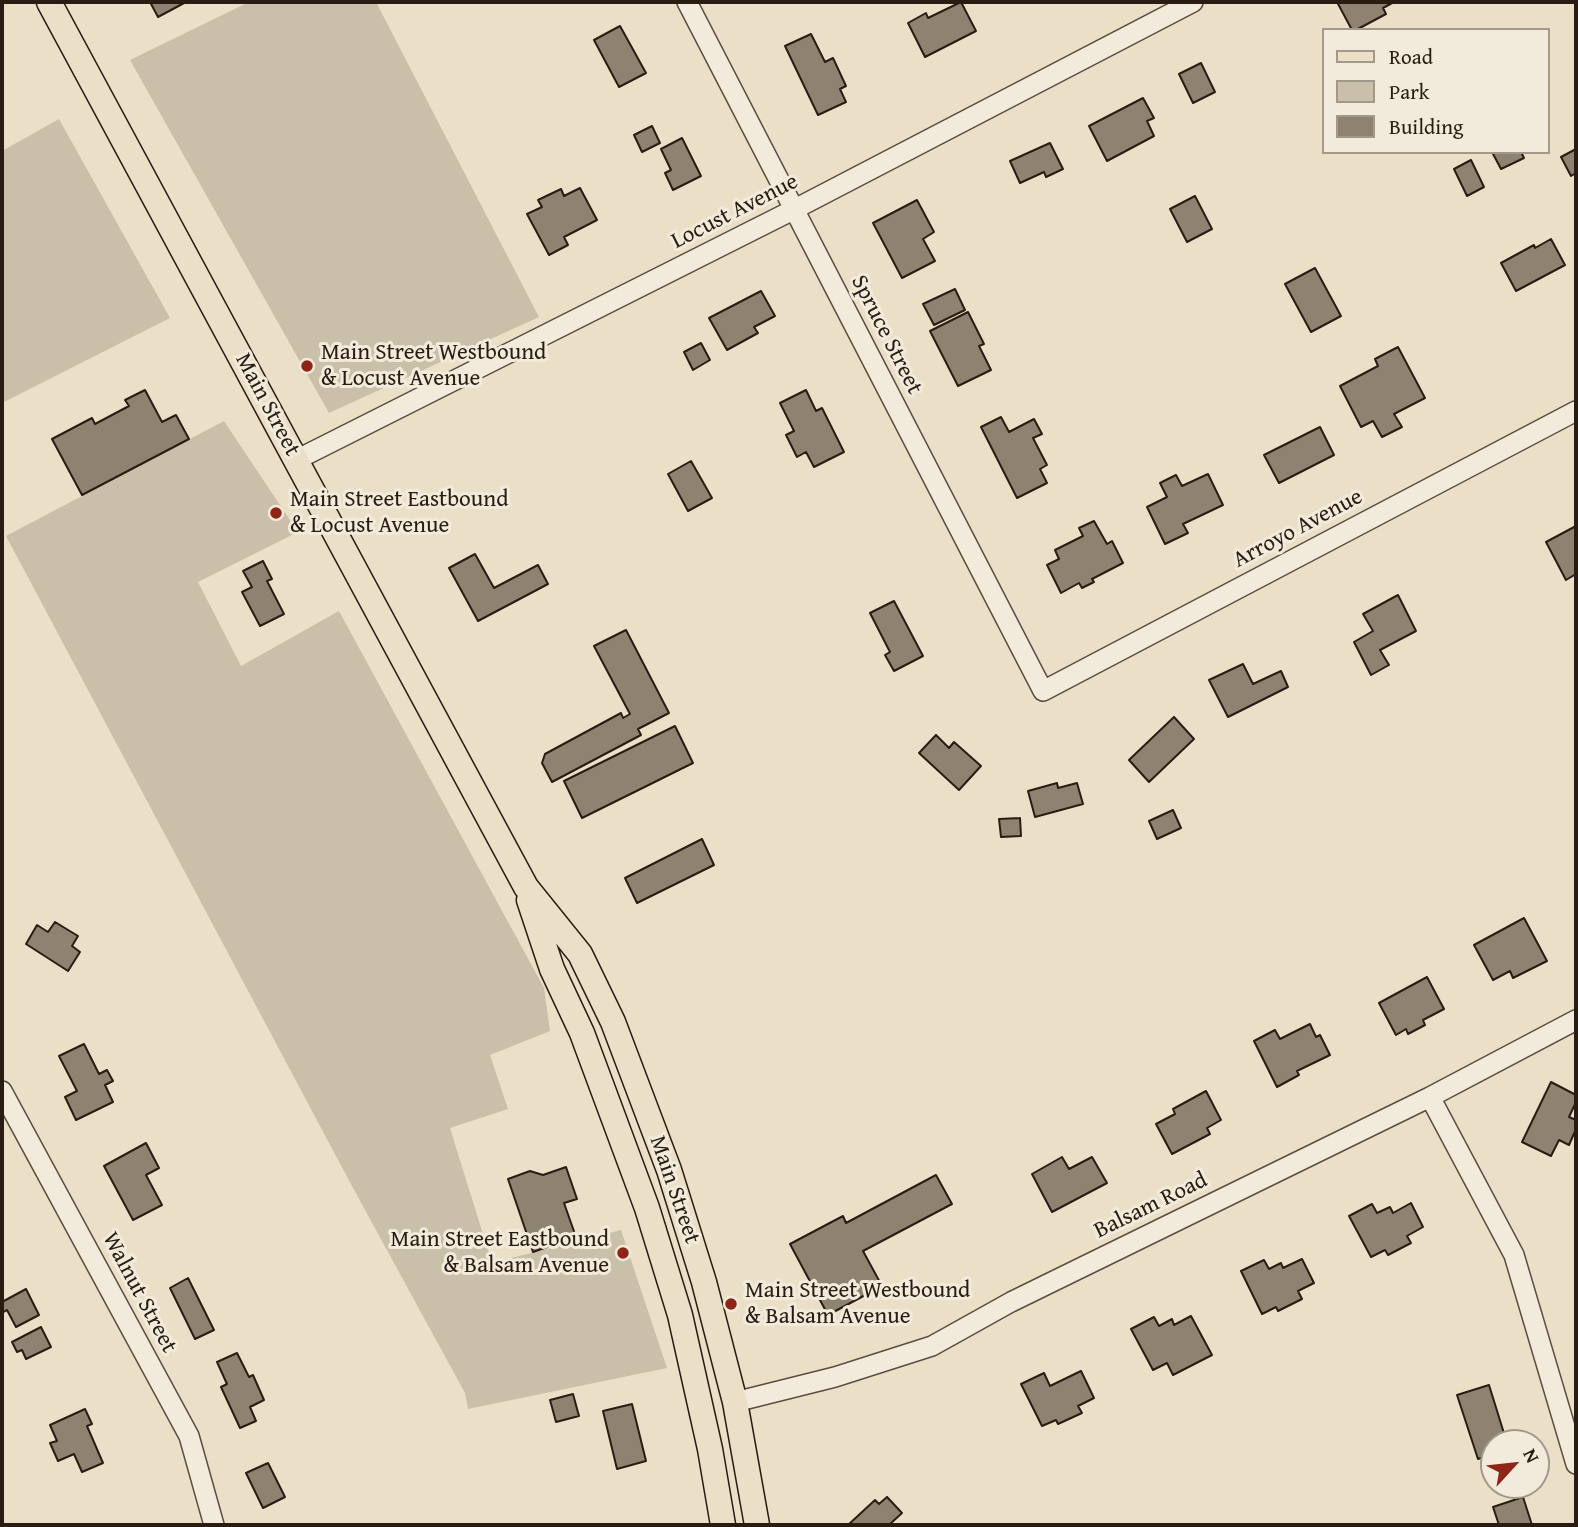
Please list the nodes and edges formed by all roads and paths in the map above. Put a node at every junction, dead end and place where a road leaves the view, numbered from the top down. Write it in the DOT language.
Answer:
graph roads {
  1 [pos="49,2"];
  2 [pos="687,2"];
  3 [pos="1193,2"];
  4 [pos="793,210"];
  5 [pos="1576,411"];
  6 [pos="296,460"];
  7 [pos="1043,691"];
  8 [pos="523,883"];
  9 [pos="1576,1020"];
  10 [pos="2,1091"];
  11 [pos="1430,1097"];
  12 [pos="647,1208"];
  13 [pos="734,1402"];
  14 [pos="1576,1464"];
  15 [pos="214,1525"];
  16 [pos="723,1525"];
  17 [pos="757,1525"];
  1 -- 6 [label="main road, Main Street"];
  2 -- 4 [label="street, Spruce Street"];
  3 -- 4 [label="street, Locust Avenue"];
  4 -- 6 [label="street, Locust Avenue"];
  4 -- 7 [label="street, Spruce Street"];
  5 -- 7 [label="street, Arroyo Avenue"];
  6 -- 8 [label="main road, Main Street"];
  8 -- 12 [label="main road, Main Street"];
  8 -- 13 [label="main road, Main Street"];
  9 -- 11 [label="street, Balsam Road"];
  10 -- 15 [label="street, Walnut Street"];
  11 -- 13 [label="street, Balsam Road"];
  11 -- 14 [label="street"];
  12 -- 13 [label="main road"];
  12 -- 16 [label="main road, Main Street"];
  13 -- 17 [label="main road, Main Street"];
}
